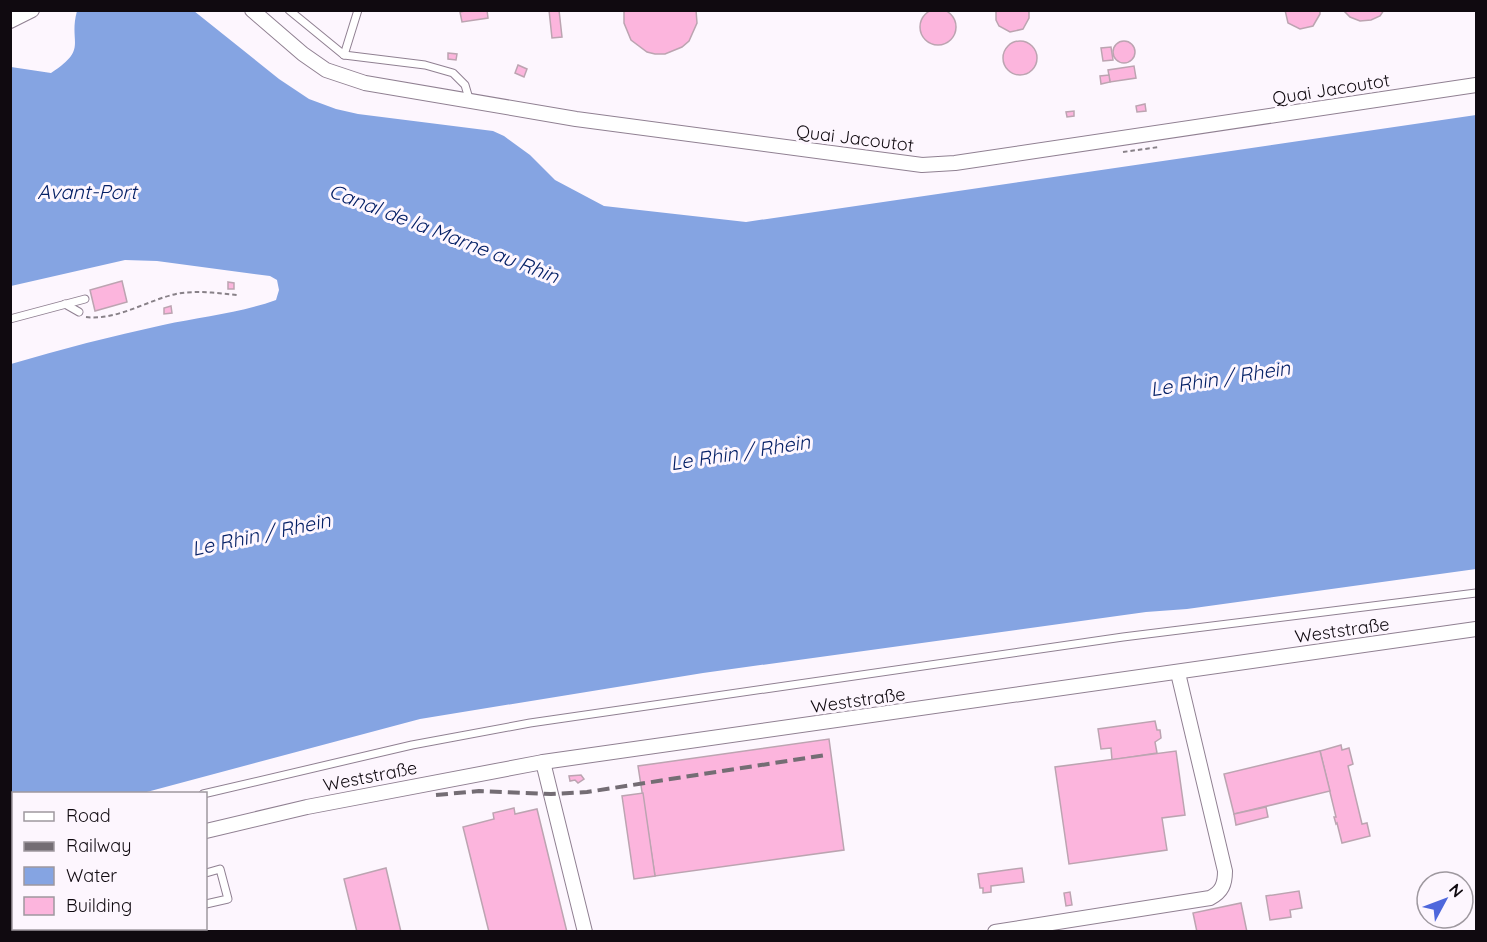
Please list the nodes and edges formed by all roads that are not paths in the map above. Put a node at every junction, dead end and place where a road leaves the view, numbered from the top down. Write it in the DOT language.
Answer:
graph roads {
  1 [pos="32,10"];
  2 [pos="252,10"];
  3 [pos="289,10"];
  4 [pos="358,10"];
  5 [pos="10,21"];
  6 [pos="344,56"];
  7 [pos="1476,85"];
  8 [pos="470,102"];
  9 [pos="85,299"];
  10 [pos="65,304"];
  11 [pos="79,312"];
  12 [pos="10,318"];
  13 [pos="1476,593"];
  14 [pos="1476,629"];
  15 [pos="1178,673"];
  16 [pos="543,762"];
  17 [pos="207,793"];
  18 [pos="207,831"];
  19 [pos="207,873"];
  20 [pos="207,904"];
  21 [pos="585,932"];
  22 [pos="995,932"];
  1 -- 5 [label="street"];
  2 -- 8 [label="street, Quai Jacoutot"];
  3 -- 6 [label="lane"];
  4 -- 6 [label="lane"];
  6 -- 8 [label="lane"];
  7 -- 8 [label="street, Quai Jacoutot"];
  9 -- 10 [label="lane"];
  10 -- 11 [label="lane"];
  10 -- 12 [label="lane"];
  13 -- 17 [label="lane"];
  14 -- 15 [label="street, Weststraße"];
  15 -- 16 [label="street, Weststraße"];
  15 -- 22 [label="street"];
  16 -- 18 [label="street, Weststraße"];
  16 -- 21 [label="street"];
  19 -- 20 [label="lane"];
}
